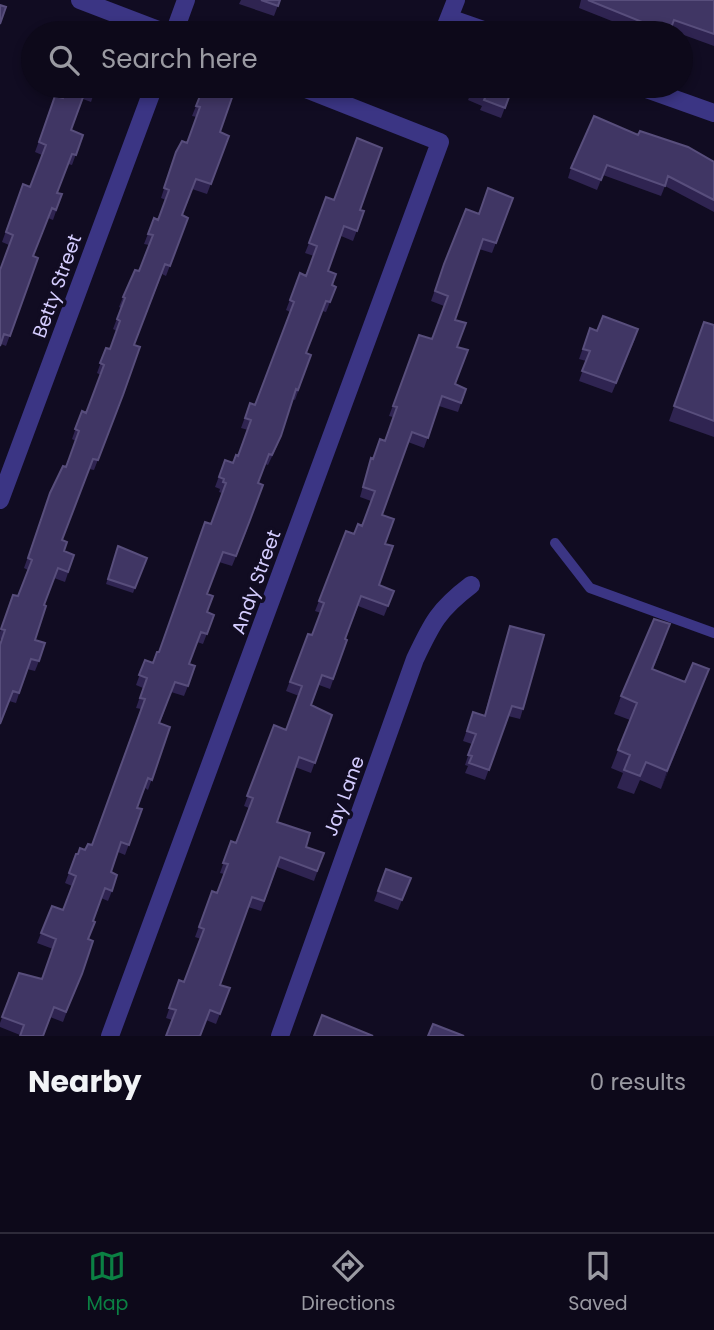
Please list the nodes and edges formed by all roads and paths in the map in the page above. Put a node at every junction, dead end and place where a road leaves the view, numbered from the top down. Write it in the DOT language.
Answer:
graph roads {
  1 [pos="80,0"];
  2 [pos="186,0"];
  3 [pos="456,0"];
  4 [pos="135,21"];
  5 [pos="178,21"];
  6 [pos="448,21"];
  7 [pos="150,98"];
  8 [pos="339,98"];
  9 [pos="672,98"];
  10 [pos="714,113"];
  11 [pos="0,500"];
  12 [pos="555,543"];
  13 [pos="471,585"];
  14 [pos="714,633"];
  15 [pos="110,1036"];
  16 [pos="280,1036"];
  1 -- 4 [label="street"];
  2 -- 5 [label="street"];
  3 -- 6 [label="street"];
  7 -- 11 [label="street, Betty Street"];
  8 -- 15 [label="street, Andy Street"];
  9 -- 10 [label="street"];
  12 -- 14 [label="lane"];
  13 -- 16 [label="street, Jay Lane"];
}
